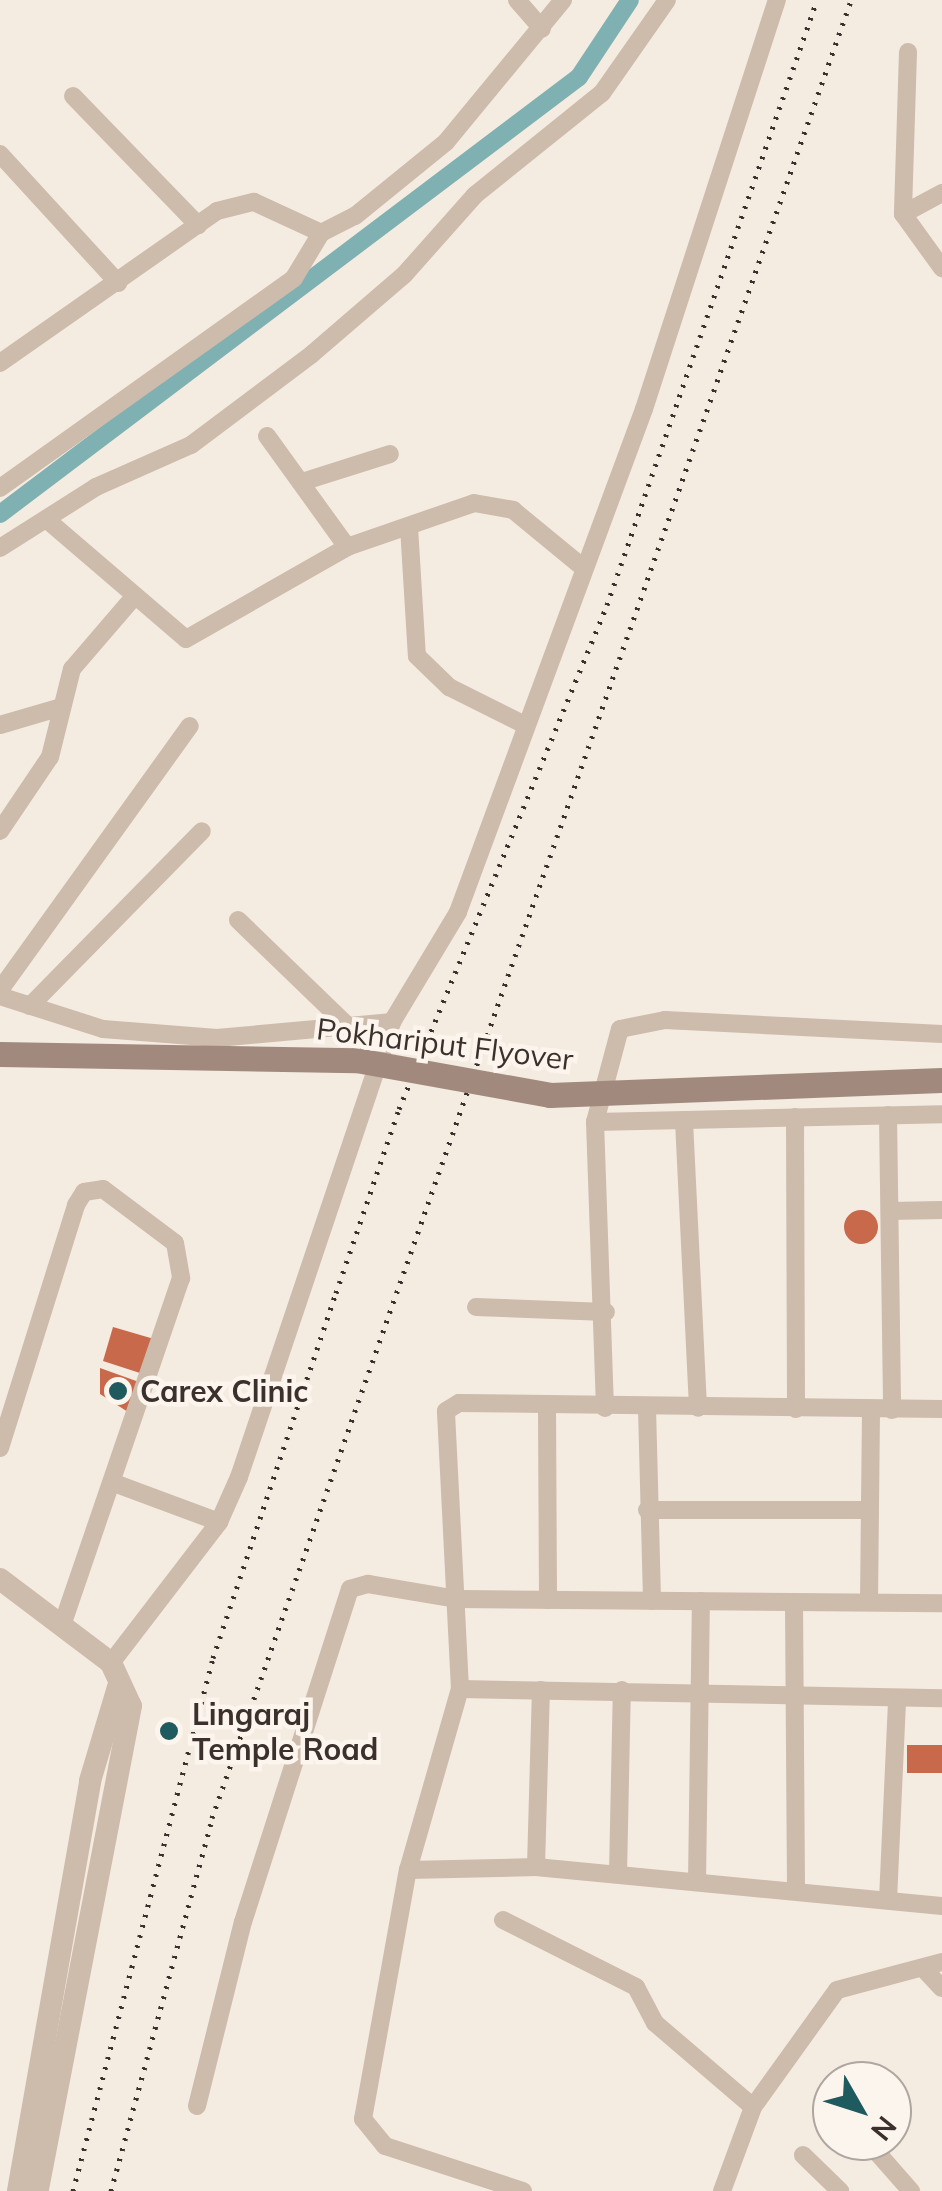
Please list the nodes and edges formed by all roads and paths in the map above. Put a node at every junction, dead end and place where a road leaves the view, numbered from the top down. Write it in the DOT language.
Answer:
graph roads {
  1 [pos="517,0"];
  2 [pos="563,0"];
  3 [pos="666,0"];
  4 [pos="776,0"];
  5 [pos="542,30"];
  6 [pos="908,52"];
  7 [pos="73,96"];
  8 [pos="0,154"];
  9 [pos="942,193"];
  10 [pos="903,214"];
  11 [pos="198,225"];
  12 [pos="321,233"];
  13 [pos="942,268"];
  14 [pos="118,283"];
  15 [pos="0,363"];
  16 [pos="267,436"];
  17 [pos="390,454"];
  18 [pos="306,481"];
  19 [pos="0,488"];
  20 [pos="46,519"];
  21 [pos="408,527"];
  22 [pos="347,547"];
  23 [pos="0,548"];
  24 [pos="580,566"];
  25 [pos="134,597"];
  26 [pos="58,708"];
  27 [pos="0,725"];
  28 [pos="525,725"];
  29 [pos="190,726"];
  30 [pos="0,831"];
  31 [pos="202,831"];
  32 [pos="238,920"];
  33 [pos="0,993"];
  34 [pos="30,1006"];
  35 [pos="392,1022"];
  36 [pos="350,1028"];
  37 [pos="942,1034"];
  38 [pos="0,1054"];
  39 [pos="942,1080"];
  40 [pos="888,1114"];
  41 [pos="942,1114"];
  42 [pos="795,1117"];
  43 [pos="684,1121"];
  44 [pos="595,1122"];
  45 [pos="890,1210"];
  46 [pos="942,1210"];
  47 [pos="476,1308"];
  48 [pos="606,1312"];
  49 [pos="547,1407"];
  50 [pos="605,1408"];
  51 [pos="648,1408"];
  52 [pos="698,1408"];
  53 [pos="796,1409"];
  54 [pos="942,1409"];
  55 [pos="872,1410"];
  56 [pos="892,1410"];
  57 [pos="0,1448"];
  58 [pos="114,1483"];
  59 [pos="647,1510"];
  60 [pos="869,1510"];
  61 [pos="219,1522"];
  62 [pos="0,1579"];
  63 [pos="458,1600"];
  64 [pos="548,1600"];
  65 [pos="652,1601"];
  66 [pos="701,1601"];
  67 [pos="794,1602"];
  68 [pos="869,1602"];
  69 [pos="942,1603"];
  70 [pos="64,1620"];
  71 [pos="111,1663"];
  72 [pos="118,1687"];
  73 [pos="460,1689"];
  74 [pos="541,1690"];
  75 [pos="622,1690"];
  76 [pos="698,1698"];
  77 [pos="896,1698"];
  78 [pos="942,1698"];
  79 [pos="794,1701"];
  80 [pos="536,1867"];
  81 [pos="408,1870"];
  82 [pos="618,1874"];
  83 [pos="697,1882"];
  84 [pos="796,1891"];
  85 [pos="888,1900"];
  86 [pos="942,1906"];
  87 [pos="502,1920"];
  88 [pos="933,1966"];
  89 [pos="942,1988"];
  90 [pos="197,2106"];
  91 [pos="753,2107"];
  92 [pos="802,2154"];
  93 [pos="885,2161"];
  94 [pos="18,2191"];
  95 [pos="38,2191"];
  96 [pos="523,2191"];
  97 [pos="722,2191"];
  98 [pos="840,2191"];
  99 [pos="911,2191"];
  1 -- 5 [label="street"];
  2 -- 5 [label="street"];
  3 -- 20 [label="street"];
  4 -- 24 [label="street"];
  5 -- 12 [label="street"];
  6 -- 10 [label="street"];
  7 -- 11 [label="street"];
  8 -- 14 [label="street"];
  9 -- 10 [label="street"];
  10 -- 13 [label="street"];
  11 -- 12 [label="street"];
  11 -- 14 [label="street"];
  12 -- 19 [label="street"];
  14 -- 15 [label="street"];
  16 -- 18 [label="street"];
  17 -- 18 [label="street"];
  18 -- 22 [label="street"];
  20 -- 23 [label="street"];
  20 -- 25 [label="street"];
  21 -- 22 [label="street"];
  21 -- 24 [label="street"];
  21 -- 28 [label="street"];
  22 -- 25 [label="street"];
  24 -- 28 [label="street"];
  25 -- 26 [label="street"];
  26 -- 27 [label="street"];
  26 -- 30 [label="street"];
  28 -- 35 [label="street"];
  29 -- 33 [label="street"];
  31 -- 34 [label="street"];
  32 -- 36 [label="street"];
  33 -- 34 [label="street"];
  34 -- 36 [label="street"];
  35 -- 36 [label="street"];
  35 -- 61 [label="street"];
  37 -- 44 [label="street"];
  38 -- 39 [label="main road, Pokhariput Flyover, bridge"];
  40 -- 41 [label="street"];
  40 -- 42 [label="street"];
  40 -- 45 [label="street"];
  42 -- 43 [label="street"];
  42 -- 53 [label="street"];
  43 -- 44 [label="street"];
  43 -- 52 [label="street"];
  44 -- 48 [label="street"];
  45 -- 46 [label="street"];
  45 -- 56 [label="street"];
  47 -- 48 [label="street"];
  48 -- 50 [label="street"];
  49 -- 50 [label="street"];
  49 -- 63 [label="street"];
  49 -- 64 [label="street"];
  50 -- 51 [label="street"];
  51 -- 52 [label="street"];
  51 -- 59 [label="street"];
  52 -- 53 [label="street"];
  53 -- 55 [label="street"];
  54 -- 56 [label="street"];
  55 -- 56 [label="street"];
  55 -- 60 [label="street"];
  57 -- 58 [label="street"];
  58 -- 61 [label="street"];
  58 -- 70 [label="street"];
  59 -- 60 [label="street"];
  59 -- 65 [label="street"];
  60 -- 68 [label="street"];
  61 -- 71 [label="street"];
  62 -- 70 [label="street"];
  63 -- 64 [label="street"];
  63 -- 73 [label="street"];
  63 -- 90 [label="street"];
  64 -- 65 [label="street"];
  65 -- 66 [label="street"];
  66 -- 67 [label="street"];
  66 -- 76 [label="street"];
  67 -- 68 [label="street"];
  67 -- 79 [label="street"];
  68 -- 69 [label="street"];
  70 -- 71 [label="street"];
  71 -- 72 [label="street"];
  72 -- 94 [label="street"];
  72 -- 95 [label="street"];
  73 -- 74 [label="street"];
  73 -- 81 [label="street"];
  74 -- 75 [label="street"];
  74 -- 80 [label="street"];
  75 -- 76 [label="street"];
  75 -- 82 [label="street"];
  76 -- 79 [label="street"];
  76 -- 83 [label="street"];
  77 -- 78 [label="street"];
  77 -- 79 [label="street"];
  77 -- 85 [label="street"];
  79 -- 84 [label="street"];
  80 -- 81 [label="street"];
  80 -- 82 [label="street"];
  81 -- 96 [label="street"];
  82 -- 83 [label="street"];
  83 -- 84 [label="street"];
  84 -- 85 [label="street"];
  85 -- 86 [label="street"];
  87 -- 91 [label="street"];
  88 -- 89 [label="street"];
  88 -- 91 [label="street"];
  91 -- 97 [label="street"];
  92 -- 98 [label="street"];
  93 -- 99 [label="street"];
}
